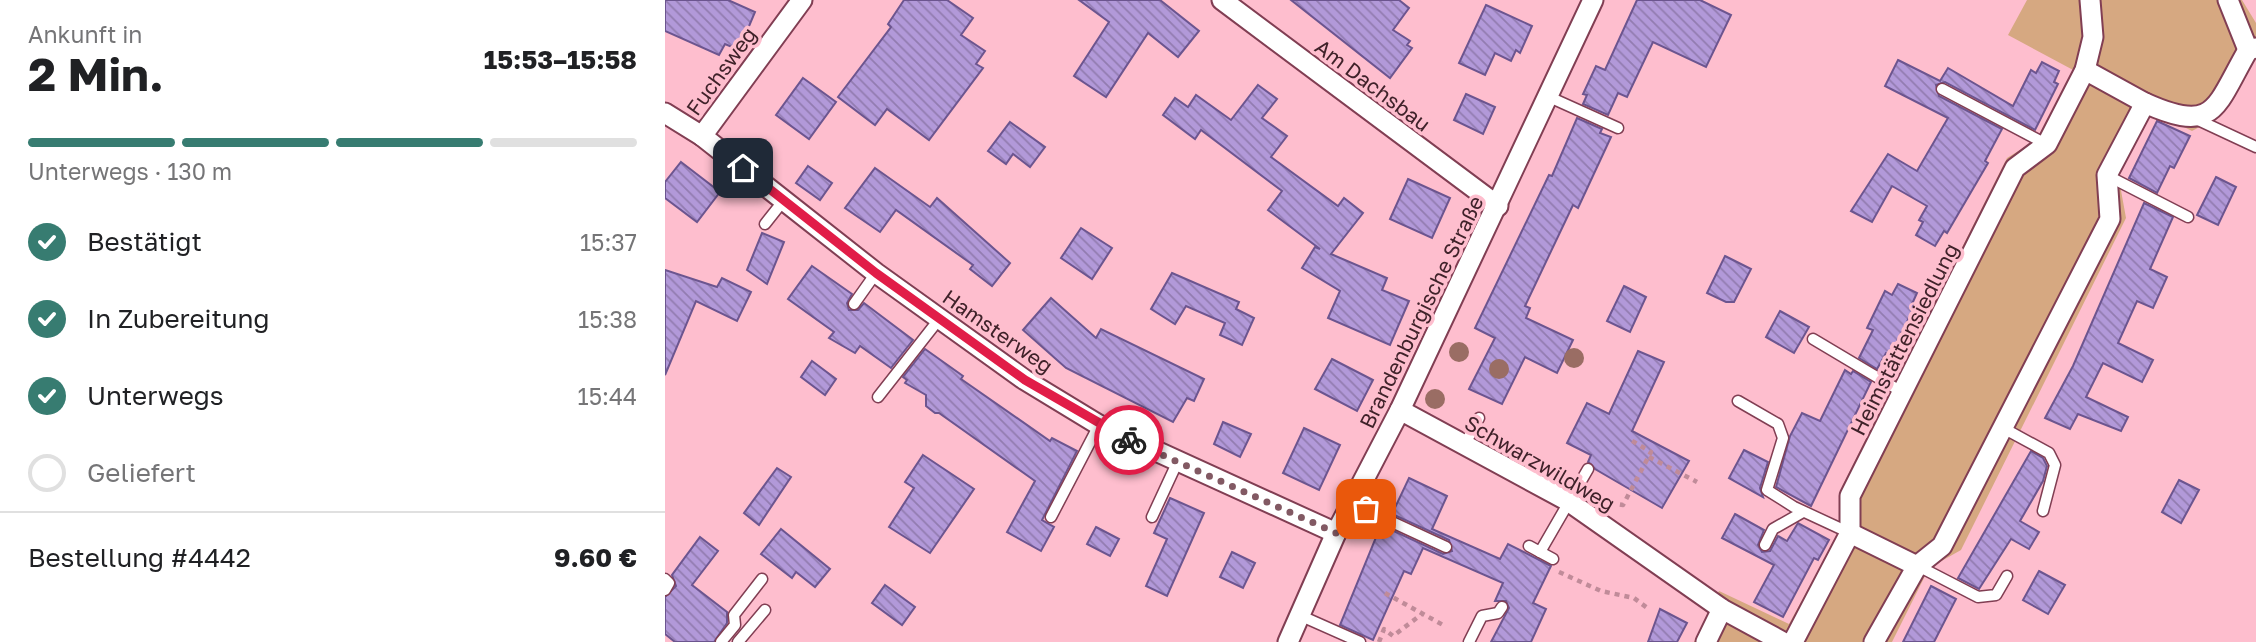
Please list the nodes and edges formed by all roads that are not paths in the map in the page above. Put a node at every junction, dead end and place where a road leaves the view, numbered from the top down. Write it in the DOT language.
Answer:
graph roads {
  1 [pos="802,0"];
  2 [pos="1222,0"];
  3 [pos="1593,0"];
  4 [pos="2090,0"];
  5 [pos="2228,0"];
  6 [pos="2252,49"];
  7 [pos="2085,70"];
  8 [pos="1942,89"];
  9 [pos="1547,96"];
  10 [pos="2145,103"];
  11 [pos="665,113"];
  12 [pos="2196,119"];
  13 [pos="1618,128"];
  14 [pos="702,136"];
  15 [pos="2047,144"];
  16 [pos="2256,147"];
  17 [pos="2107,176"];
  18 [pos="784,200"];
  19 [pos="1498,206"];
  20 [pos="2188,217"];
  21 [pos="765,224"];
  22 [pos="876,273"];
  23 [pos="854,304"];
  24 [pos="940,317"];
  25 [pos="1813,339"];
  26 [pos="1902,392"];
  27 [pos="878,397"];
  28 [pos="1738,401"];
  29 [pos="1400,410"];
  30 [pos="1479,418"];
  31 [pos="1099,425"];
  32 [pos="2003,428"];
  33 [pos="1465,444"];
  34 [pos="1177,463"];
  35 [pos="1588,469"];
  36 [pos="1568,501"];
  37 [pos="1353,504"];
  38 [pos="2043,511"];
  39 [pos="1803,512"];
  40 [pos="1051,517"];
  41 [pos="1152,517"];
  42 [pos="1336,533"];
  43 [pos="1850,533"];
  44 [pos="1765,545"];
  45 [pos="1529,546"];
  46 [pos="1446,547"];
  47 [pos="1540,552"];
  48 [pos="1553,559"];
  49 [pos="1917,566"];
  50 [pos="2007,576"];
  51 [pos="665,579"];
  52 [pos="762,579"];
  53 [pos="665,590"];
  54 [pos="1502,607"];
  55 [pos="1721,609"];
  56 [pos="765,610"];
  57 [pos="1299,615"];
  58 [pos="721,642"];
  59 [pos="738,642"];
  60 [pos="1287,642"];
  61 [pos="1360,642"];
  62 [pos="1469,642"];
  63 [pos="1706,642"];
  64 [pos="1783,642"];
  65 [pos="1793,642"];
  66 [pos="1874,642"];
  1 -- 14 [label="street, Fuchsweg"];
  2 -- 19 [label="street, Am Dachsbau"];
  3 -- 9 [label="street, Brandenburgische Straße"];
  4 -- 7 [label="street, Heimstättensiedlung"];
  5 -- 6 [label="street"];
  6 -- 12 [label="street"];
  7 -- 10 [label="street"];
  7 -- 15 [label="street, Heimstättensiedlung"];
  8 -- 15 [label="lane"];
  9 -- 13 [label="lane"];
  9 -- 19 [label="street, Brandenburgische Straße"];
  10 -- 12 [label="street"];
  10 -- 17 [label="street"];
  11 -- 14 [label="street, Hamsterweg"];
  12 -- 16 [label="lane"];
  14 -- 18 [label="street, Hamsterweg"];
  15 -- 26 [label="street, Heimstättensiedlung"];
  17 -- 20 [label="lane"];
  17 -- 32 [label="street"];
  18 -- 21 [label="lane"];
  18 -- 22 [label="street, Hamsterweg"];
  19 -- 29 [label="street, Brandenburgische Straße"];
  22 -- 23 [label="lane"];
  22 -- 24 [label="street, Hamsterweg"];
  24 -- 27 [label="lane"];
  24 -- 31 [label="street, Hamsterweg"];
  25 -- 26 [label="lane"];
  26 -- 43 [label="street, Heimstättensiedlung"];
  28 -- 39 [label="lane"];
  29 -- 33 [label="street, Schwarzwildweg"];
  29 -- 37 [label="street, Brandenburgische Straße"];
  30 -- 33 [label="lane"];
  31 -- 34 [label="street, Hamsterweg"];
  31 -- 40 [label="lane"];
  32 -- 38 [label="lane"];
  32 -- 49 [label="street"];
  33 -- 36 [label="street, Schwarzwildweg"];
  34 -- 41 [label="lane"];
  34 -- 42 [label="street, Hamsterweg"];
  35 -- 36 [label="lane"];
  36 -- 47 [label="lane"];
  36 -- 55 [label="street, Schwarzwildweg"];
  37 -- 42 [label="street, Brandenburgische Straße"];
  37 -- 46 [label="lane"];
  39 -- 43 [label="lane"];
  39 -- 44 [label="lane"];
  42 -- 57 [label="street, Brandenburgische Straße"];
  43 -- 49 [label="street"];
  43 -- 65 [label="street, Heimstättensiedlung"];
  45 -- 47 [label="lane"];
  47 -- 48 [label="lane"];
  49 -- 50 [label="lane"];
  49 -- 66 [label="street"];
  51 -- 53 [label="lane"];
  52 -- 58 [label="lane"];
  54 -- 62 [label="lane"];
  55 -- 63 [label="street"];
  55 -- 64 [label="street"];
  56 -- 59 [label="lane"];
  57 -- 60 [label="street, Brandenburgische Straße"];
  57 -- 61 [label="lane"];
}
